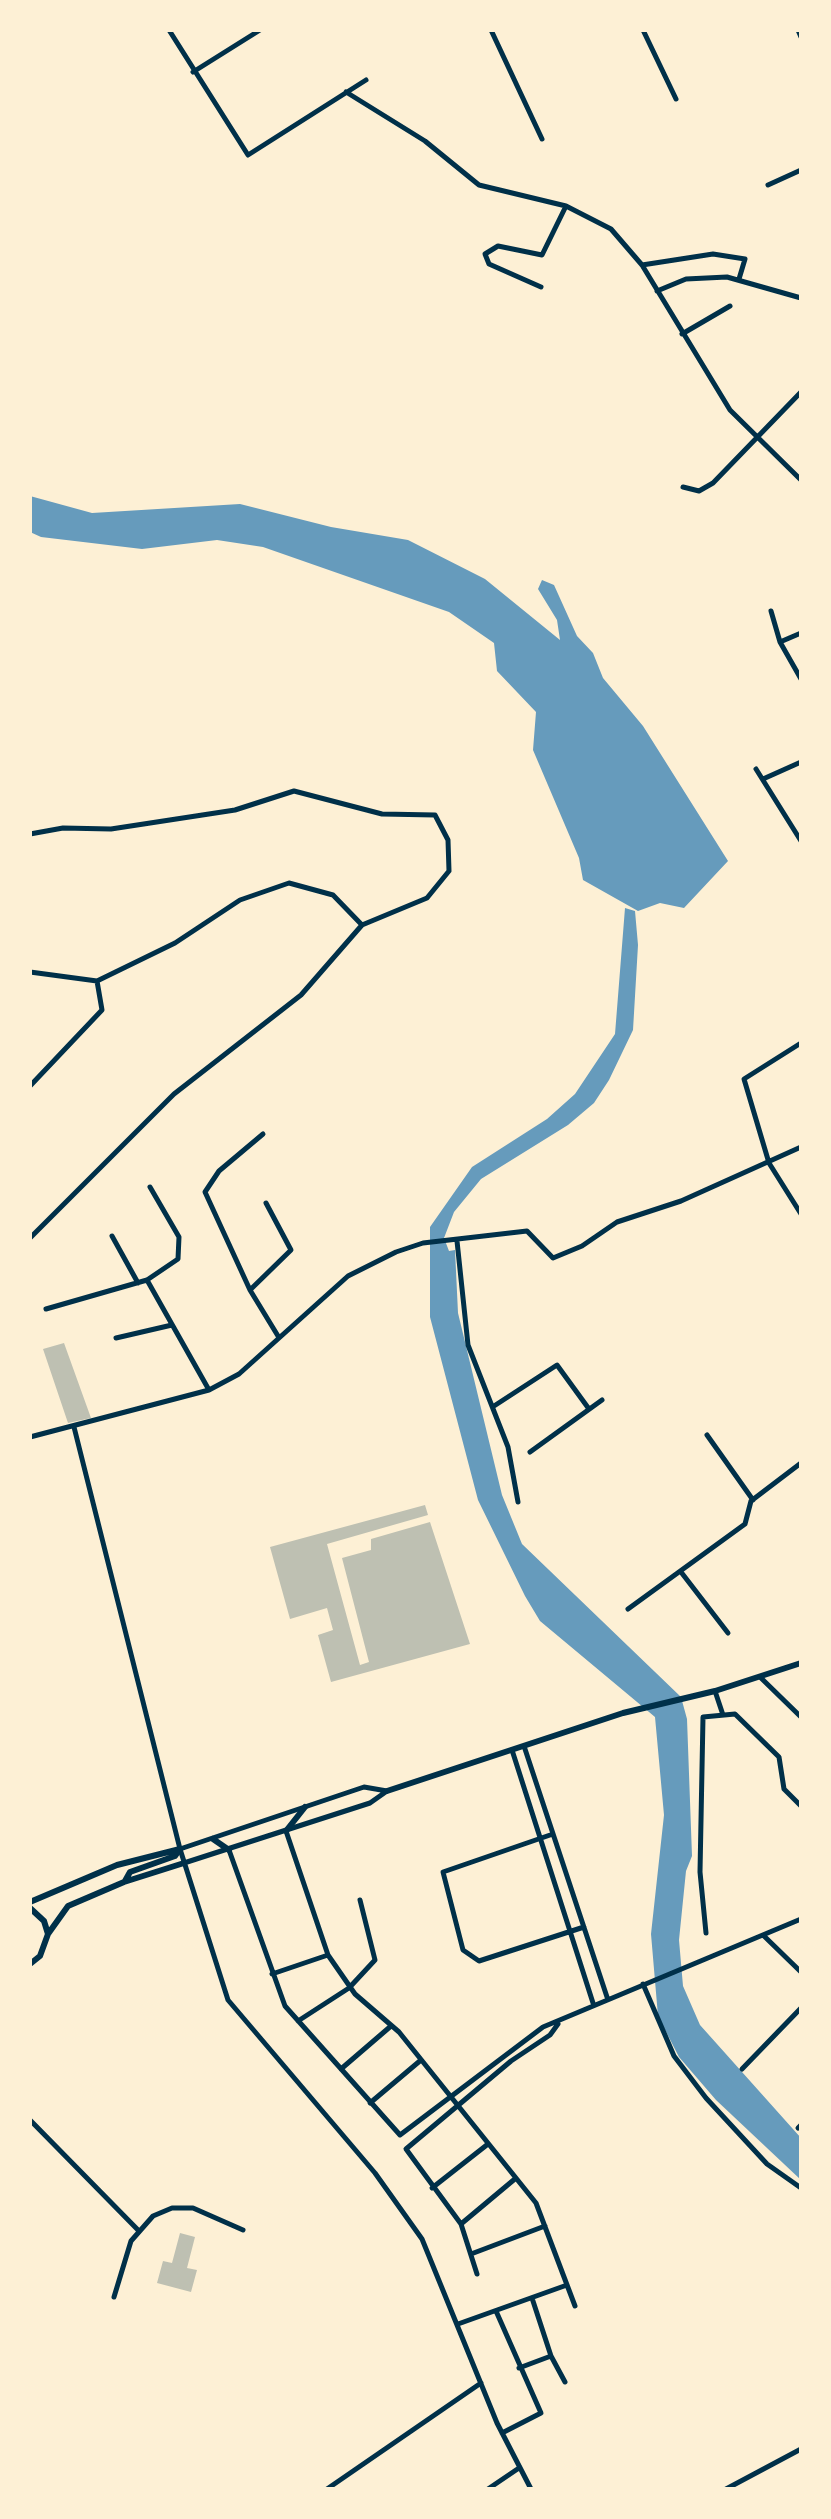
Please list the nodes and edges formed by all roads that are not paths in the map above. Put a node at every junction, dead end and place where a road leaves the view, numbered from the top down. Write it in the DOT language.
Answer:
graph roads {
  1 [pos="169,30"];
  2 [pos="260,30"];
  3 [pos="491,30"];
  4 [pos="643,30"];
  5 [pos="193,72"];
  6 [pos="366,80"];
  7 [pos="346,92"];
  8 [pos="676,99"];
  9 [pos="542,139"];
  10 [pos="801,170"];
  11 [pos="768,185"];
  12 [pos="566,206"];
  13 [pos="642,265"];
  14 [pos="740,280"];
  15 [pos="540,287"];
  16 [pos="657,291"];
  17 [pos="801,298"];
  18 [pos="730,306"];
  19 [pos="682,334"];
  20 [pos="801,392"];
  21 [pos="791,402"];
  22 [pos="801,409"];
  23 [pos="754,438"];
  24 [pos="801,480"];
  25 [pos="683,486"];
  26 [pos="771,611"];
  27 [pos="801,634"];
  28 [pos="780,642"];
  29 [pos="801,679"];
  30 [pos="801,762"];
  31 [pos="756,769"];
  32 [pos="763,780"];
  33 [pos="30,834"];
  34 [pos="801,841"];
  35 [pos="362,925"];
  36 [pos="30,972"];
  37 [pos="97,982"];
  38 [pos="801,1043"];
  39 [pos="30,1086"];
  40 [pos="263,1134"];
  41 [pos="801,1148"];
  42 [pos="769,1164"];
  43 [pos="150,1187"];
  44 [pos="266,1204"];
  45 [pos="801,1214"];
  46 [pos="112,1236"];
  47 [pos="30,1238"];
  48 [pos="456,1240"];
  49 [pos="147,1280"];
  50 [pos="138,1283"];
  51 [pos="250,1290"];
  52 [pos="46,1309"];
  53 [pos="172,1326"];
  54 [pos="278,1336"];
  55 [pos="116,1338"];
  56 [pos="209,1390"];
  57 [pos="602,1400"];
  58 [pos="494,1406"];
  59 [pos="589,1409"];
  60 [pos="74,1427"];
  61 [pos="707,1435"];
  62 [pos="30,1436"];
  63 [pos="530,1452"];
  64 [pos="801,1464"];
  65 [pos="753,1500"];
  66 [pos="518,1502"];
  67 [pos="681,1572"];
  68 [pos="628,1609"];
  69 [pos="728,1633"];
  70 [pos="801,1663"];
  71 [pos="760,1676"];
  72 [pos="715,1691"];
  73 [pos="722,1716"];
  74 [pos="801,1717"];
  75 [pos="524,1746"];
  76 [pos="512,1750"];
  77 [pos="388,1791"];
  78 [pos="801,1806"];
  79 [pos="304,1807"];
  80 [pos="286,1830"];
  81 [pos="553,1834"];
  82 [pos="540,1838"];
  83 [pos="213,1839"];
  84 [pos="180,1848"];
  85 [pos="229,1850"];
  86 [pos="184,1863"];
  87 [pos="124,1882"];
  88 [pos="360,1900"];
  89 [pos="30,1905"];
  90 [pos="801,1919"];
  91 [pos="584,1927"];
  92 [pos="571,1933"];
  93 [pos="48,1934"];
  94 [pos="706,1934"];
  95 [pos="764,1936"];
  96 [pos="328,1955"];
  97 [pos="30,1964"];
  98 [pos="801,1972"];
  99 [pos="272,1974"];
  100 [pos="643,1984"];
  101 [pos="350,1988"];
  102 [pos="606,1997"];
  103 [pos="593,2002"];
  104 [pos="801,2008"];
  105 [pos="298,2021"];
  106 [pos="558,2024"];
  107 [pos="390,2026"];
  108 [pos="513,2047"];
  109 [pos="519,2056"];
  110 [pos="420,2060"];
  111 [pos="341,2069"];
  112 [pos="742,2070"];
  113 [pos="450,2096"];
  114 [pos="370,2103"];
  115 [pos="456,2105"];
  116 [pos="30,2120"];
  117 [pos="488,2144"];
  118 [pos="516,2178"];
  119 [pos="432,2188"];
  120 [pos="801,2188"];
  121 [pos="461,2224"];
  122 [pos="545,2226"];
  123 [pos="138,2230"];
  124 [pos="243,2230"];
  125 [pos="471,2254"];
  126 [pos="478,2274"];
  127 [pos="568,2285"];
  128 [pos="114,2296"];
  129 [pos="532,2298"];
  130 [pos="575,2306"];
  131 [pos="496,2311"];
  132 [pos="458,2324"];
  133 [pos="551,2356"];
  134 [pos="520,2368"];
  135 [pos="566,2382"];
  136 [pos="481,2383"];
  137 [pos="502,2433"];
  138 [pos="801,2449"];
  139 [pos="520,2468"];
  140 [pos="326,2489"];
  141 [pos="488,2489"];
  142 [pos="531,2489"];
  143 [pos="726,2489"];
  1 -- 5 [label="street"];
  2 -- 5 [label="street"];
  3 -- 9 [label="street"];
  4 -- 8 [label="street"];
  5 -- 7 [label="street"];
  6 -- 7 [label="street"];
  7 -- 12 [label="street"];
  10 -- 11 [label="street"];
  12 -- 13 [label="street"];
  12 -- 15 [label="street"];
  13 -- 14 [label="street"];
  13 -- 16 [label="street"];
  14 -- 16 [label="street"];
  14 -- 17 [label="street"];
  16 -- 19 [label="street"];
  18 -- 19 [label="street"];
  19 -- 23 [label="street"];
  20 -- 21 [label="street"];
  21 -- 22 [label="street"];
  21 -- 23 [label="street"];
  23 -- 24 [label="street"];
  23 -- 25 [label="street"];
  26 -- 28 [label="street"];
  27 -- 28 [label="street"];
  28 -- 29 [label="street"];
  30 -- 32 [label="street"];
  31 -- 32 [label="street"];
  32 -- 34 [label="street"];
  33 -- 35 [label="street"];
  35 -- 37 [label="street"];
  35 -- 47 [label="street"];
  36 -- 37 [label="street"];
  37 -- 39 [label="street"];
  38 -- 42 [label="street"];
  40 -- 51 [label="street"];
  41 -- 42 [label="street"];
  42 -- 45 [label="street"];
  42 -- 48 [label="street"];
  43 -- 49 [label="street"];
  44 -- 51 [label="street"];
  46 -- 50 [label="street"];
  48 -- 54 [label="street"];
  48 -- 58 [label="street"];
  49 -- 50 [label="street"];
  49 -- 53 [label="street"];
  50 -- 52 [label="street"];
  51 -- 54 [label="street"];
  53 -- 55 [label="street"];
  53 -- 56 [label="street"];
  54 -- 56 [label="street"];
  56 -- 60 [label="street"];
  57 -- 59 [label="street"];
  58 -- 59 [label="street"];
  58 -- 66 [label="street"];
  59 -- 63 [label="street"];
  60 -- 62 [label="street"];
  60 -- 84 [label="street"];
  61 -- 65 [label="street"];
  64 -- 65 [label="street"];
  65 -- 67 [label="street"];
  67 -- 68 [label="street"];
  67 -- 69 [label="street"];
  70 -- 71 [label="main road"];
  71 -- 72 [label="main road"];
  71 -- 74 [label="street"];
  72 -- 73 [label="street"];
  72 -- 75 [label="main road"];
  73 -- 78 [label="street"];
  73 -- 94 [label="street"];
  75 -- 76 [label="main road"];
  75 -- 81 [label="street"];
  76 -- 77 [label="main road"];
  76 -- 82 [label="street"];
  77 -- 79 [label="street"];
  77 -- 80 [label="street"];
  79 -- 80 [label="main road"];
  79 -- 83 [label="street"];
  80 -- 85 [label="street"];
  80 -- 96 [label="street"];
  81 -- 82 [label="street"];
  81 -- 91 [label="street"];
  82 -- 92 [label="street"];
  82 -- 92 [label="street"];
  83 -- 84 [label="street"];
  83 -- 85 [label="main road"];
  84 -- 86 [label="street"];
  84 -- 87 [label="main road"];
  84 -- 89 [label="main road"];
  85 -- 86 [label="street"];
  85 -- 99 [label="street"];
  86 -- 87 [label="main road"];
  86 -- 132 [label="street"];
  87 -- 93 [label="main road"];
  88 -- 101 [label="street"];
  89 -- 93 [label="main road"];
  90 -- 95 [label="street"];
  91 -- 92 [label="street"];
  91 -- 102 [label="street"];
  92 -- 103 [label="street"];
  93 -- 97 [label="main road"];
  95 -- 98 [label="street"];
  95 -- 100 [label="street"];
  96 -- 99 [label="street"];
  96 -- 101 [label="street"];
  99 -- 105 [label="street"];
  100 -- 102 [label="street"];
  100 -- 120 [label="street"];
  101 -- 105 [label="street"];
  101 -- 107 [label="street"];
  102 -- 103 [label="street"];
  103 -- 106 [label="street"];
  104 -- 112 [label="street"];
  105 -- 111 [label="street"];
  106 -- 108 [label="street"];
  106 -- 109 [label="street"];
  107 -- 110 [label="street"];
  107 -- 111 [label="street"];
  108 -- 109 [label="street"];
  108 -- 113 [label="street"];
  109 -- 115 [label="street"];
  110 -- 113 [label="street"];
  110 -- 114 [label="street"];
  111 -- 114 [label="street"];
  113 -- 114 [label="street"];
  113 -- 115 [label="street"];
  115 -- 117 [label="street"];
  115 -- 119 [label="street"];
  116 -- 123 [label="street"];
  117 -- 118 [label="street"];
  117 -- 119 [label="street"];
  118 -- 121 [label="street"];
  118 -- 122 [label="street"];
  119 -- 121 [label="street"];
  121 -- 125 [label="street"];
  122 -- 125 [label="street"];
  122 -- 127 [label="street"];
  123 -- 124 [label="street"];
  123 -- 128 [label="street"];
  125 -- 126 [label="street"];
  127 -- 129 [label="street"];
  127 -- 130 [label="street"];
  129 -- 131 [label="street"];
  129 -- 133 [label="street"];
  131 -- 132 [label="street"];
  131 -- 134 [label="street"];
  132 -- 136 [label="street"];
  133 -- 134 [label="street"];
  133 -- 135 [label="street"];
  134 -- 137 [label="street"];
  136 -- 137 [label="street"];
  136 -- 140 [label="street"];
  137 -- 139 [label="street"];
  138 -- 143 [label="street"];
  139 -- 141 [label="street"];
  139 -- 142 [label="street"];
}
